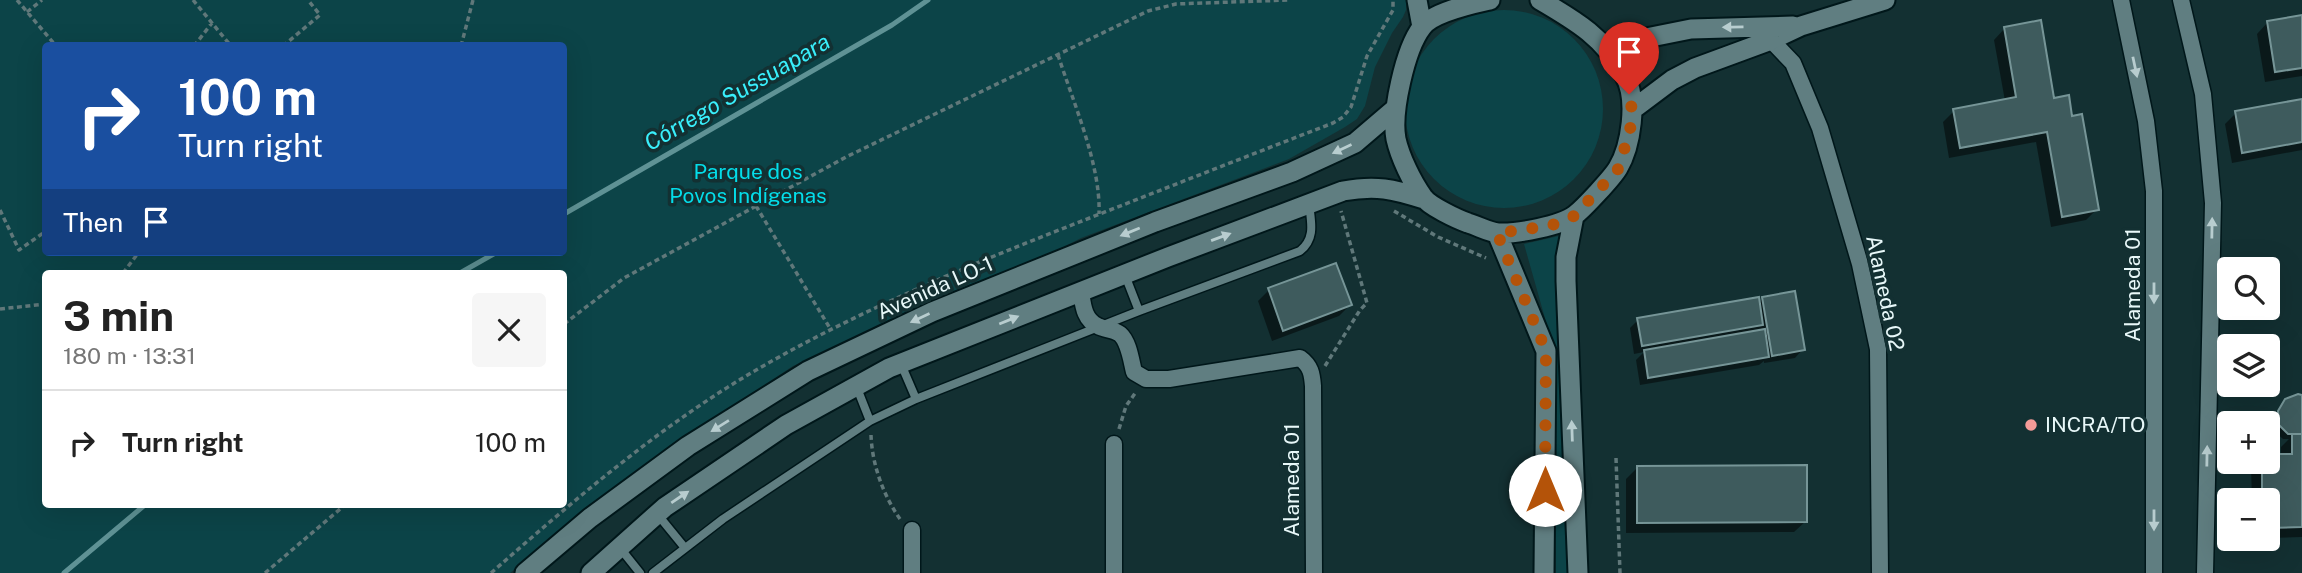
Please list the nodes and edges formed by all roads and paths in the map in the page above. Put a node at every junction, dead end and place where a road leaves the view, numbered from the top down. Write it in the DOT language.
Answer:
graph roads {
  1 [pos="17,0"];
  2 [pos="42,0"];
  3 [pos="193,0"];
  4 [pos="308,0"];
  5 [pos="473,0"];
  6 [pos="1288,0"];
  7 [pos="1393,0"];
  8 [pos="1417,0"];
  9 [pos="1490,0"];
  10 [pos="1540,0"];
  11 [pos="1885,0"];
  12 [pos="2121,0"];
  13 [pos="2182,0"];
  14 [pos="27,12"];
  15 [pos="212,23"];
  16 [pos="1801,26"];
  17 [pos="1422,27"];
  18 [pos="1770,40"];
  19 [pos="53,42"];
  20 [pos="197,42"];
  21 [pos="228,42"];
  22 [pos="288,42"];
  23 [pos="462,42"];
  24 [pos="1606,46"];
  25 [pos="1058,55"];
  26 [pos="1396,108"];
  27 [pos="1632,110"];
  28 [pos="1334,123"];
  29 [pos="1424,199"];
  30 [pos="1310,204"];
  31 [pos="756,206"];
  32 [pos="1382,208"];
  33 [pos="1351,209"];
  34 [pos="0,210"];
  35 [pos="1099,214"];
  36 [pos="1574,216"];
  37 [pos="1497,233"];
  38 [pos="42,234"];
  39 [pos="136,256"];
  40 [pos="1490,260"];
  41 [pos="125,270"];
  42 [pos="1125,275"];
  43 [pos="1081,292"];
  44 [pos="42,304"];
  45 [pos="0,309"];
  46 [pos="1139,310"];
  47 [pos="567,322"];
  48 [pos="1098,327"];
  49 [pos="831,330"];
  50 [pos="901,363"];
  51 [pos="1146,379"];
  52 [pos="856,386"];
  53 [pos="1313,386"];
  54 [pos="916,399"];
  55 [pos="870,421"];
  56 [pos="1114,444"];
  57 [pos="1616,458"];
  58 [pos="341,508"];
  59 [pos="657,514"];
  60 [pos="912,530"];
  61 [pos="620,548"];
  62 [pos="685,548"];
  63 [pos="265,573"];
  64 [pos="525,573"];
  65 [pos="591,573"];
  66 [pos="640,573"];
  67 [pos="653,573"];
  68 [pos="912,573"];
  69 [pos="1114,573"];
  70 [pos="1314,573"];
  71 [pos="1544,573"];
  72 [pos="1578,573"];
  73 [pos="1620,573"];
  74 [pos="1880,573"];
  75 [pos="2154,573"];
  76 [pos="2205,573"];
  1 -- 14 [label="path"];
  2 -- 14 [label="path"];
  3 -- 15 [label="path"];
  4 -- 22 [label="path"];
  5 -- 23 [label="path"];
  6 -- 25 [label="path"];
  7 -- 28 [label="path"];
  8 -- 17 [label="street"];
  9 -- 17 [label="street"];
  10 -- 24 [label="street"];
  11 -- 16 [label="street"];
  12 -- 75 [label="street, Alameda 01, one-way"];
  76 -- 13 [label="street, one-way"];
  14 -- 19 [label="path"];
  15 -- 20 [label="path"];
  15 -- 21 [label="path"];
  16 -- 18 [label="street"];
  16 -- 24 [label="street, one-way"];
  17 -- 26 [label="street"];
  18 -- 27 [label="street"];
  18 -- 74 [label="street, Alameda 02"];
  24 -- 27 [label="street"];
  25 -- 31 [label="path"];
  25 -- 35 [label="path"];
  26 -- 29 [label="street"];
  26 -- 64 [label="street, Avenida LO-1, one-way"];
  27 -- 36 [label="street"];
  29 -- 30 [label="street"];
  29 -- 37 [label="street"];
  42 -- 30 [label="street, one-way"];
  30 -- 46 [label="lane"];
  31 -- 47 [label="path"];
  31 -- 49 [label="path"];
  32 -- 40 [label="path"];
  33 -- 53 [label="path"];
  34 -- 38 [label="path"];
  36 -- 37 [label="street"];
  72 -- 36 [label="street, one-way"];
  37 -- 71 [label="street"];
  39 -- 41 [label="path"];
  42 -- 43 [label="street"];
  42 -- 46 [label="lane"];
  43 -- 48 [label="street"];
  50 -- 43 [label="street, one-way"];
  44 -- 45 [label="path"];
  46 -- 48 [label="lane"];
  48 -- 51 [label="street"];
  48 -- 54 [label="lane"];
  50 -- 52 [label="street"];
  50 -- 54 [label="lane"];
  51 -- 53 [label="street"];
  51 -- 56 [label="path"];
  52 -- 55 [label="lane"];
  59 -- 52 [label="street, one-way"];
  53 -- 70 [label="street, Alameda 01"];
  54 -- 55 [label="lane"];
  55 -- 60 [label="path"];
  55 -- 62 [label="lane"];
  56 -- 69 [label="street"];
  57 -- 73 [label="path"];
  58 -- 63 [label="path"];
  59 -- 61 [label="street"];
  59 -- 62 [label="lane"];
  60 -- 68 [label="street"];
  61 -- 65 [label="street"];
  61 -- 66 [label="lane"];
  62 -- 67 [label="lane"];
}
